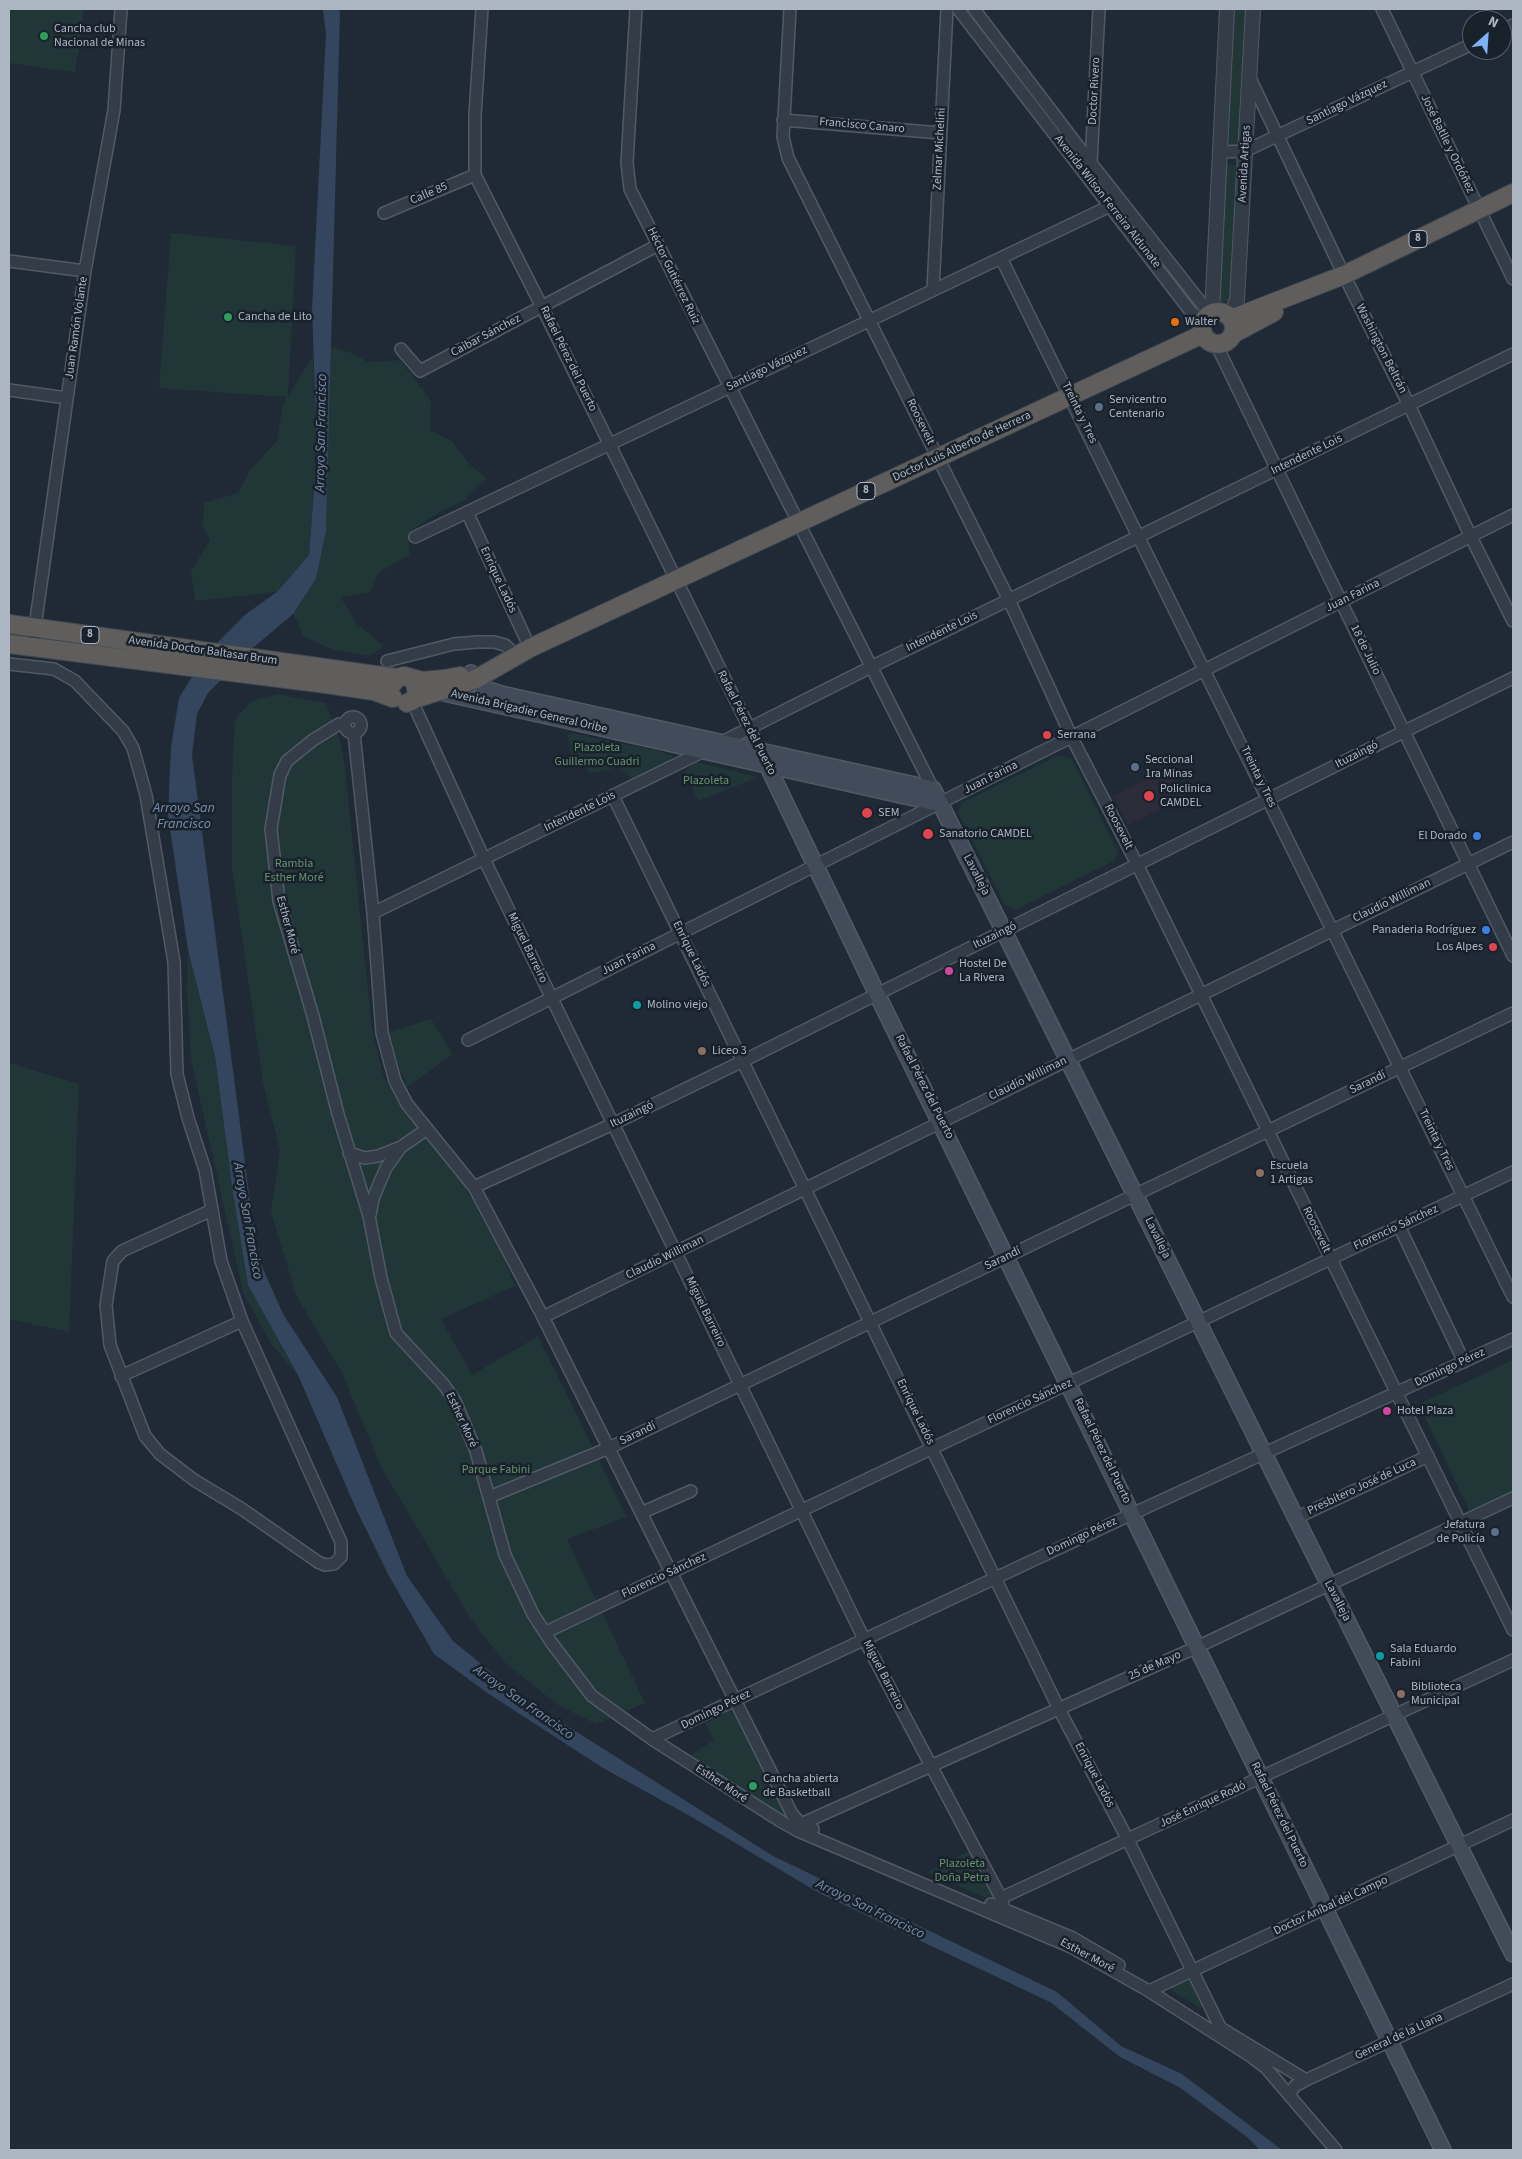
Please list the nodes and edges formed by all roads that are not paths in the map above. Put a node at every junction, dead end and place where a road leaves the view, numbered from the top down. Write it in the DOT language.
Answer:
graph roads {
  1 [pos="121,9"];
  2 [pos="482,9"];
  3 [pos="636,9"];
  4 [pos="790,9"];
  5 [pos="947,9"];
  6 [pos="958,9"];
  7 [pos="974,9"];
  8 [pos="1099,9"];
  9 [pos="1227,9"];
  10 [pos="1253,9"];
  11 [pos="1382,9"];
  12 [pos="1462,49"];
  13 [pos="1412,72"];
  14 [pos="1249,76"];
  15 [pos="1018,77"];
  16 [pos="783,120"];
  17 [pos="941,133"];
  18 [pos="1277,136"];
  19 [pos="1245,151"];
  20 [pos="1220,152"];
  21 [pos="1087,167"];
  22 [pos="475,175"];
  23 [pos="1513,193"];
  24 [pos="1115,202"];
  25 [pos="1478,209"];
  26 [pos="384,213"];
  27 [pos="658,246"];
  28 [pos="1001,258"];
  29 [pos="9,260"];
  30 [pos="85,271"];
  31 [pos="1344,275"];
  32 [pos="1513,280"];
  33 [pos="934,290"];
  34 [pos="542,307"];
  35 [pos="870,319"];
  36 [pos="1231,323"];
  37 [pos="1209,325"];
  38 [pos="400,349"];
  39 [pos="1513,354"];
  40 [pos="729,388"];
  41 [pos="9,390"];
  42 [pos="1071,396"];
  43 [pos="67,398"];
  44 [pos="1409,405"];
  45 [pos="609,444"];
  46 [pos="938,458"];
  47 [pos="1277,470"];
  48 [pos="467,512"];
  49 [pos="1513,515"];
  50 [pos="799,523"];
  51 [pos="415,537"];
  52 [pos="1140,537"];
  53 [pos="1471,537"];
  54 [pos="676,580"];
  55 [pos="1009,600"];
  56 [pos="1341,602"];
  57 [pos="1513,621"];
  58 [pos="9,624"];
  59 [pos="35,627"];
  60 [pos="9,644"];
  61 [pos="34,647"];
  62 [pos="522,651"];
  63 [pos="387,661"];
  64 [pos="9,664"];
  65 [pos="871,667"];
  66 [pos="1205,670"];
  67 [pos="329,676"];
  68 [pos="474,676"];
  69 [pos="404,678"];
  70 [pos="1513,678"];
  71 [pos="440,692"];
  72 [pos="393,698"];
  73 [pos="413,700"];
  74 [pos="532,707"];
  75 [pos="749,729"];
  76 [pos="1405,731"];
  77 [pos="1072,738"];
  78 [pos="723,742"];
  79 [pos="760,750"];
  80 [pos="705,751"];
  81 [pos="767,764"];
  82 [pos="933,789"];
  83 [pos="613,796"];
  84 [pos="1270,799"];
  85 [pos="940,804"];
  86 [pos="1513,842"];
  87 [pos="484,859"];
  88 [pos="1137,864"];
  89 [pos="1468,864"];
  90 [pos="817,866"];
  91 [pos="373,913"];
  92 [pos="1333,930"];
  93 [pos="1004,931"];
  94 [pos="680,934"];
  95 [pos="1513,956"];
  96 [pos="877,994"];
  97 [pos="1200,995"];
  98 [pos="552,998"];
  99 [pos="1513,1013"];
  100 [pos="468,1040"];
  101 [pos="1068,1060"];
  102 [pos="743,1061"];
  103 [pos="1400,1068"];
  104 [pos="941,1121"];
  105 [pos="613,1124"];
  106 [pos="427,1129"];
  107 [pos="1268,1132"];
  108 [pos="401,1147"];
  109 [pos="350,1153"];
  110 [pos="1513,1172"];
  111 [pos="474,1187"];
  112 [pos="805,1189"];
  113 [pos="1135,1195"];
  114 [pos="1464,1196"];
  115 [pos="212,1210"];
  116 [pos="370,1216"];
  117 [pos="1399,1226"];
  118 [pos="676,1253"];
  119 [pos="1007,1257"];
  120 [pos="1330,1259"];
  121 [pos="1513,1297"];
  122 [pos="543,1317"];
  123 [pos="242,1321"];
  124 [pos="870,1322"];
  125 [pos="1199,1322"];
  126 [pos="1513,1339"];
  127 [pos="1464,1362"];
  128 [pos="121,1376"];
  129 [pos="740,1384"];
  130 [pos="1069,1384"];
  131 [pos="1396,1393"];
  132 [pos="609,1448"];
  133 [pos="932,1448"];
  134 [pos="1264,1453"];
  135 [pos="1428,1456"];
  136 [pos="691,1491"];
  137 [pos="489,1497"];
  138 [pos="1513,1498"];
  139 [pos="802,1510"];
  140 [pos="641,1514"];
  141 [pos="1132,1514"];
  142 [pos="1296,1518"];
  143 [pos="1462,1522"];
  144 [pos="670,1573"];
  145 [pos="996,1578"];
  146 [pos="1329,1584"];
  147 [pos="1513,1630"];
  148 [pos="546,1632"];
  149 [pos="864,1639"];
  150 [pos="1197,1647"];
  151 [pos="1513,1660"];
  152 [pos="734,1700"];
  153 [pos="1059,1708"];
  154 [pos="1395,1716"];
  155 [pos="652,1739"];
  156 [pos="931,1766"];
  157 [pos="1261,1778"];
  158 [pos="1513,1820"];
  159 [pos="799,1828"];
  160 [pos="1128,1840"];
  161 [pos="1459,1846"];
  162 [pos="1002,1908"];
  163 [pos="1325,1908"];
  164 [pos="1513,1954"];
  165 [pos="1192,1971"];
  166 [pos="1513,1984"];
  167 [pos="1153,1990"];
  168 [pos="1220,2027"];
  169 [pos="1390,2041"];
  170 [pos="1306,2080"];
  171 [pos="1290,2095"];
  172 [pos="1336,2150"];
  173 [pos="1443,2150"];
  1 -- 30 [label="street, Juan Ramón Volante"];
  2 -- 22 [label="street, Rafael Pérez del Puerto"];
  3 -- 27 [label="street, Héctor Gutiérrez Ruiz"];
  4 -- 16 [label="street, Roosevelt"];
  5 -- 17 [label="street, Zelmar Michelini"];
  6 -- 15 [label="street, Avenida Wilson Ferreira Aldunate"];
  7 -- 15 [label="street, Avenida Wilson Ferreira Aldunate"];
  8 -- 21 [label="street, Doctor Rivero"];
  9 -- 20 [label="street, Avenida Artigas"];
  10 -- 14 [label="street, Avenida Artigas"];
  11 -- 13 [label="street, José Batlle y Ordóñez"];
  12 -- 13 [label="street, Santiago Vázquez"];
  13 -- 18 [label="street, Santiago Vázquez"];
  13 -- 25 [label="street, José Batlle y Ordóñez"];
  14 -- 18 [label="street, Washington Beltrán"];
  14 -- 19 [label="street, Avenida Artigas"];
  15 -- 21 [label="street, Avenida Wilson Ferreira Aldunate"];
  16 -- 17 [label="street, Francisco Canaro"];
  16 -- 35 [label="street, Roosevelt"];
  17 -- 33 [label="street, Zelmar Michelini"];
  18 -- 19 [label="street, Santiago Vázquez"];
  18 -- 31 [label="street, Washington Beltrán"];
  19 -- 20 [label="street, Santiago Vázquez"];
  19 -- 36 [label="street, Avenida Artigas"];
  20 -- 37 [label="street, Avenida Artigas"];
  21 -- 24 [label="street, Avenida Wilson Ferreira Aldunate"];
  22 -- 26 [label="street, Calle 85"];
  22 -- 34 [label="street, Rafael Pérez del Puerto"];
  23 -- 25 [label="highway, 8"];
  24 -- 28 [label="street, Santiago Vázquez"];
  24 -- 37 [label="street, Avenida Wilson Ferreira Aldunate"];
  25 -- 31 [label="highway, 8"];
  25 -- 32 [label="street, José Batlle y Ordóñez"];
  27 -- 34 [label="street, Caibar Sánchez"];
  27 -- 40 [label="street, Héctor Gutiérrez Ruiz"];
  28 -- 33 [label="street, Santiago Vázquez"];
  28 -- 42 [label="street, Treinta y Tres"];
  29 -- 30 [label="street"];
  30 -- 43 [label="street, Juan Ramón Volante"];
  31 -- 36 [label="highway, 8"];
  31 -- 44 [label="street, Washington Beltrán"];
  33 -- 35 [label="street, Santiago Vázquez"];
  34 -- 38 [label="street, Caibar Sánchez"];
  34 -- 45 [label="street, Rafael Pérez del Puerto"];
  35 -- 40 [label="street, Santiago Vázquez"];
  35 -- 46 [label="street, Roosevelt"];
  36 -- 37 [label="highway"];
  36 -- 37 [label="highway, 8"];
  37 -- 42 [label="highway, Doctor Luis Alberto de Herrera / 8"];
  37 -- 47 [label="street, 18 de Julio"];
  39 -- 44 [label="street, Intendente Lois"];
  40 -- 45 [label="street, Santiago Vázquez"];
  40 -- 50 [label="street, Héctor Gutiérrez Ruiz"];
  41 -- 43 [label="street"];
  42 -- 46 [label="highway, Doctor Luis Alberto de Herrera / 8"];
  42 -- 52 [label="street, Treinta y Tres"];
  43 -- 59 [label="street, Juan Ramón Volante"];
  44 -- 47 [label="street, Intendente Lois"];
  44 -- 53 [label="street, Washington Beltrán"];
  45 -- 48 [label="street, Santiago Vázquez"];
  45 -- 54 [label="street, Rafael Pérez del Puerto"];
  46 -- 50 [label="highway, Doctor Luis Alberto de Herrera / 8"];
  46 -- 55 [label="street, Roosevelt"];
  47 -- 52 [label="street, Intendente Lois"];
  47 -- 56 [label="street, 18 de Julio"];
  48 -- 51 [label="street, Santiago Vázquez"];
  48 -- 62 [label="street, Enrique Ladós"];
  49 -- 53 [label="street, Juan Farina"];
  50 -- 54 [label="highway, Doctor Luis Alberto de Herrera / 8"];
  50 -- 65 [label="street, Lavalleja"];
  52 -- 55 [label="street, Intendente Lois"];
  52 -- 66 [label="street, Treinta y Tres"];
  53 -- 56 [label="street, Juan Farina"];
  53 -- 57 [label="street, Washington Beltrán"];
  54 -- 62 [label="highway, Doctor Luis Alberto de Herrera / 8"];
  54 -- 75 [label="street, Rafael Pérez del Puerto"];
  55 -- 65 [label="street, Intendente Lois"];
  55 -- 77 [label="street, Roosevelt"];
  56 -- 66 [label="street, Juan Farina"];
  56 -- 76 [label="street, 18 de Julio"];
  58 -- 59 [label="highway, Avenida Doctor Baltasar Brum / 8"];
  59 -- 61 [label="street, Juan Ramón Volante"];
  59 -- 67 [label="highway, Avenida Doctor Baltasar Brum / 8"];
  60 -- 61 [label="highway, Avenida Doctor Baltasar Brum / 8"];
  61 -- 67 [label="highway, Avenida Doctor Baltasar Brum / 8"];
  62 -- 63 [label="street"];
  62 -- 68 [label="highway, Doctor Luis Alberto de Herrera / 8"];
  64 -- 115 [label="street"];
  65 -- 75 [label="street, Intendente Lois"];
  65 -- 82 [label="street, Lavalleja"];
  66 -- 77 [label="street, Juan Farina"];
  66 -- 84 [label="street, Treinta y Tres"];
  67 -- 69 [label="highway, Avenida Doctor Baltasar Brum / 8"];
  67 -- 72 [label="highway, Avenida Doctor Baltasar Brum / 8"];
  68 -- 69 [label="highway, Doctor Luis Alberto de Herrera / 8"];
  68 -- 71 [label="highway, Doctor Luis Alberto de Herrera / 8"];
  68 -- 74 [label="main road, Avenida Brigadier General Oribe"];
  69 -- 72 [label="highway"];
  69 -- 73 [label="highway"];
  70 -- 76 [label="street, Ituzaingó"];
  71 -- 73 [label="highway, Doctor Luis Alberto de Herrera / 8"];
  71 -- 74 [label="main road, Avenida Brigadier General Oribe"];
  72 -- 73 [label="highway, 8"];
  73 -- 87 [label="street, Miguel Barreiro"];
  74 -- 78 [label="main road, Avenida Brigadier General Oribe"];
  74 -- 80 [label="main road, Avenida Brigadier General Oribe"];
  75 -- 78 [label="street, Intendente Lois"];
  75 -- 79 [label="street, Rafael Pérez del Puerto"];
  76 -- 84 [label="street, Ituzaingó"];
  76 -- 89 [label="street, 18 de Julio"];
  77 -- 85 [label="street, Juan Farina"];
  77 -- 88 [label="street, Roosevelt"];
  78 -- 79 [label="main road, Avenida Brigadier General Oribe"];
  78 -- 80 [label="street, Intendente Lois"];
  79 -- 81 [label="main road, Rafael Pérez del Puerto"];
  79 -- 82 [label="main road, Avenida Brigadier General Oribe"];
  80 -- 81 [label="main road, Avenida Brigadier General Oribe"];
  80 -- 83 [label="street, Intendente Lois"];
  81 -- 85 [label="main road, Avenida Brigadier General Oribe"];
  81 -- 90 [label="main road, Rafael Pérez del Puerto"];
  82 -- 85 [label="main road, Lavalleja"];
  83 -- 87 [label="street, Intendente Lois"];
  83 -- 94 [label="street, Enrique Ladós"];
  84 -- 88 [label="street, Ituzaingó"];
  84 -- 92 [label="street, Treinta y Tres"];
  85 -- 90 [label="street, Juan Farina"];
  85 -- 93 [label="main road, Lavalleja"];
  86 -- 89 [label="street, Claudio Williman"];
  87 -- 91 [label="street, Intendente Lois"];
  87 -- 98 [label="street, Miguel Barreiro"];
  88 -- 93 [label="street, Ituzaingó"];
  88 -- 97 [label="street, Roosevelt"];
  89 -- 92 [label="street, Claudio Williman"];
  89 -- 95 [label="street, 18 de Julio"];
  90 -- 94 [label="street, Juan Farina"];
  90 -- 96 [label="main road, Rafael Pérez del Puerto"];
  91 -- 106 [label="street"];
  91 -- 109 [label="street, Esther Moré"];
  92 -- 97 [label="street, Claudio Williman"];
  92 -- 103 [label="street, Treinta y Tres"];
  93 -- 96 [label="street, Ituzaingó"];
  93 -- 101 [label="main road, Lavalleja"];
  94 -- 98 [label="street, Juan Farina"];
  94 -- 102 [label="street, Enrique Ladós"];
  96 -- 102 [label="street, Ituzaingó"];
  96 -- 104 [label="main road, Rafael Pérez del Puerto"];
  97 -- 101 [label="street, Claudio Williman"];
  97 -- 107 [label="street, Roosevelt"];
  98 -- 100 [label="street, Juan Farina"];
  98 -- 105 [label="street, Miguel Barreiro"];
  99 -- 103 [label="street, Sarandí"];
  101 -- 104 [label="street, Claudio Williman"];
  101 -- 113 [label="main road, Lavalleja"];
  102 -- 105 [label="street, Ituzaingó"];
  102 -- 112 [label="street, Enrique Ladós"];
  103 -- 107 [label="street, Sarandí"];
  103 -- 114 [label="street, Treinta y Tres"];
  104 -- 112 [label="street, Claudio Williman"];
  104 -- 119 [label="main road, Rafael Pérez del Puerto"];
  105 -- 111 [label="street, Ituzaingó"];
  105 -- 118 [label="street, Miguel Barreiro"];
  106 -- 108 [label="street, Esther Moré"];
  106 -- 111 [label="street"];
  107 -- 113 [label="street, Sarandí"];
  107 -- 120 [label="street, Roosevelt"];
  108 -- 109 [label="street, Esther Moré"];
  108 -- 116 [label="street, Esther Moré"];
  109 -- 116 [label="street, Esther Moré"];
  110 -- 114 [label="street, Florencio Sánchez"];
  111 -- 122 [label="street"];
  112 -- 118 [label="street, Claudio Williman"];
  112 -- 124 [label="street, Enrique Ladós"];
  113 -- 119 [label="street, Sarandí"];
  113 -- 125 [label="main road, Lavalleja"];
  114 -- 117 [label="street, Florencio Sánchez"];
  114 -- 121 [label="street, Treinta y Tres"];
  115 -- 123 [label="street"];
  115 -- 128 [label="street"];
  116 -- 137 [label="street, Esther Moré"];
  117 -- 120 [label="street, Florencio Sánchez"];
  117 -- 127 [label="street"];
  118 -- 122 [label="street, Claudio Williman"];
  118 -- 129 [label="street, Miguel Barreiro"];
  119 -- 124 [label="street, Sarandí"];
  119 -- 130 [label="main road, Rafael Pérez del Puerto"];
  120 -- 125 [label="street, Florencio Sánchez"];
  120 -- 131 [label="street, Roosevelt"];
  122 -- 132 [label="street"];
  123 -- 128 [label="street"];
  123 -- 128 [label="street"];
  124 -- 129 [label="street, Sarandí"];
  124 -- 133 [label="street, Enrique Ladós"];
  125 -- 130 [label="street, Florencio Sánchez"];
  125 -- 134 [label="main road, Lavalleja"];
  126 -- 127 [label="street, Domingo Pérez"];
  127 -- 131 [label="street, Domingo Pérez"];
  129 -- 132 [label="street, Sarandí"];
  129 -- 139 [label="street, Miguel Barreiro"];
  130 -- 133 [label="street, Florencio Sánchez"];
  130 -- 141 [label="main road, Rafael Pérez del Puerto"];
  131 -- 134 [label="street, Domingo Pérez"];
  131 -- 135 [label="street, Roosevelt"];
  132 -- 137 [label="street, Sarandí"];
  132 -- 140 [label="street"];
  133 -- 139 [label="street, Florencio Sánchez"];
  133 -- 145 [label="street, Enrique Ladós"];
  134 -- 141 [label="street, Domingo Pérez"];
  134 -- 142 [label="main road, Lavalleja"];
  135 -- 142 [label="street, Presbítero José de Luca"];
  135 -- 143 [label="street, Roosevelt"];
  136 -- 140 [label="street"];
  137 -- 148 [label="street, Esther Moré"];
  138 -- 143 [label="street, 25 de Mayo"];
  139 -- 144 [label="street, Florencio Sánchez"];
  139 -- 149 [label="street, Miguel Barreiro"];
  140 -- 144 [label="street"];
  141 -- 145 [label="street, Domingo Pérez"];
  141 -- 150 [label="main road, Rafael Pérez del Puerto"];
  142 -- 146 [label="main road, Lavalleja"];
  143 -- 146 [label="street, 25 de Mayo"];
  143 -- 147 [label="street, Roosevelt"];
  144 -- 148 [label="street, Florencio Sánchez"];
  144 -- 152 [label="street"];
  145 -- 149 [label="street, Domingo Pérez"];
  145 -- 153 [label="street, Enrique Ladós"];
  146 -- 150 [label="street, 25 de Mayo"];
  146 -- 154 [label="main road, Lavalleja"];
  148 -- 155 [label="street, Esther Moré"];
  149 -- 152 [label="street, Domingo Pérez"];
  149 -- 156 [label="street, Miguel Barreiro"];
  150 -- 153 [label="street, 25 de Mayo"];
  150 -- 157 [label="main road, Rafael Pérez del Puerto"];
  151 -- 154 [label="street, José Enrique Rodó"];
  152 -- 155 [label="street, Domingo Pérez"];
  152 -- 159 [label="street"];
  153 -- 156 [label="street, 25 de Mayo"];
  153 -- 160 [label="street, Enrique Ladós"];
  154 -- 157 [label="street, José Enrique Rodó"];
  154 -- 161 [label="main road, Lavalleja"];
  155 -- 159 [label="street, Esther Moré"];
  156 -- 159 [label="street, 25 de Mayo"];
  156 -- 162 [label="street, Miguel Barreiro"];
  157 -- 160 [label="street, José Enrique Rodó"];
  157 -- 163 [label="main road, Rafael Pérez del Puerto"];
  158 -- 161 [label="street, Doctor Aníbal del Campo"];
  159 -- 162 [label="street, Esther Moré"];
  160 -- 162 [label="street, José Enrique Rodó"];
  160 -- 165 [label="street, Enrique Ladós"];
  161 -- 163 [label="street, Doctor Aníbal del Campo"];
  161 -- 164 [label="main road, Lavalleja"];
  162 -- 167 [label="street, Esther Moré"];
  163 -- 165 [label="street, Doctor Aníbal del Campo"];
  163 -- 169 [label="main road, Rafael Pérez del Puerto"];
  165 -- 167 [label="street, Doctor Aníbal del Campo"];
  165 -- 168 [label="street, Enrique Ladós"];
  166 -- 169 [label="street, General de la Llana"];
  167 -- 168 [label="street, Esther Moré"];
  167 -- 171 [label="street, Esther Moré"];
  168 -- 170 [label="street, Esther Moré"];
  169 -- 170 [label="street, General de la Llana"];
  169 -- 173 [label="main road, Rafael Pérez del Puerto"];
  170 -- 171 [label="street, General de la Llana"];
  171 -- 172 [label="street, Esther Moré"];
}
